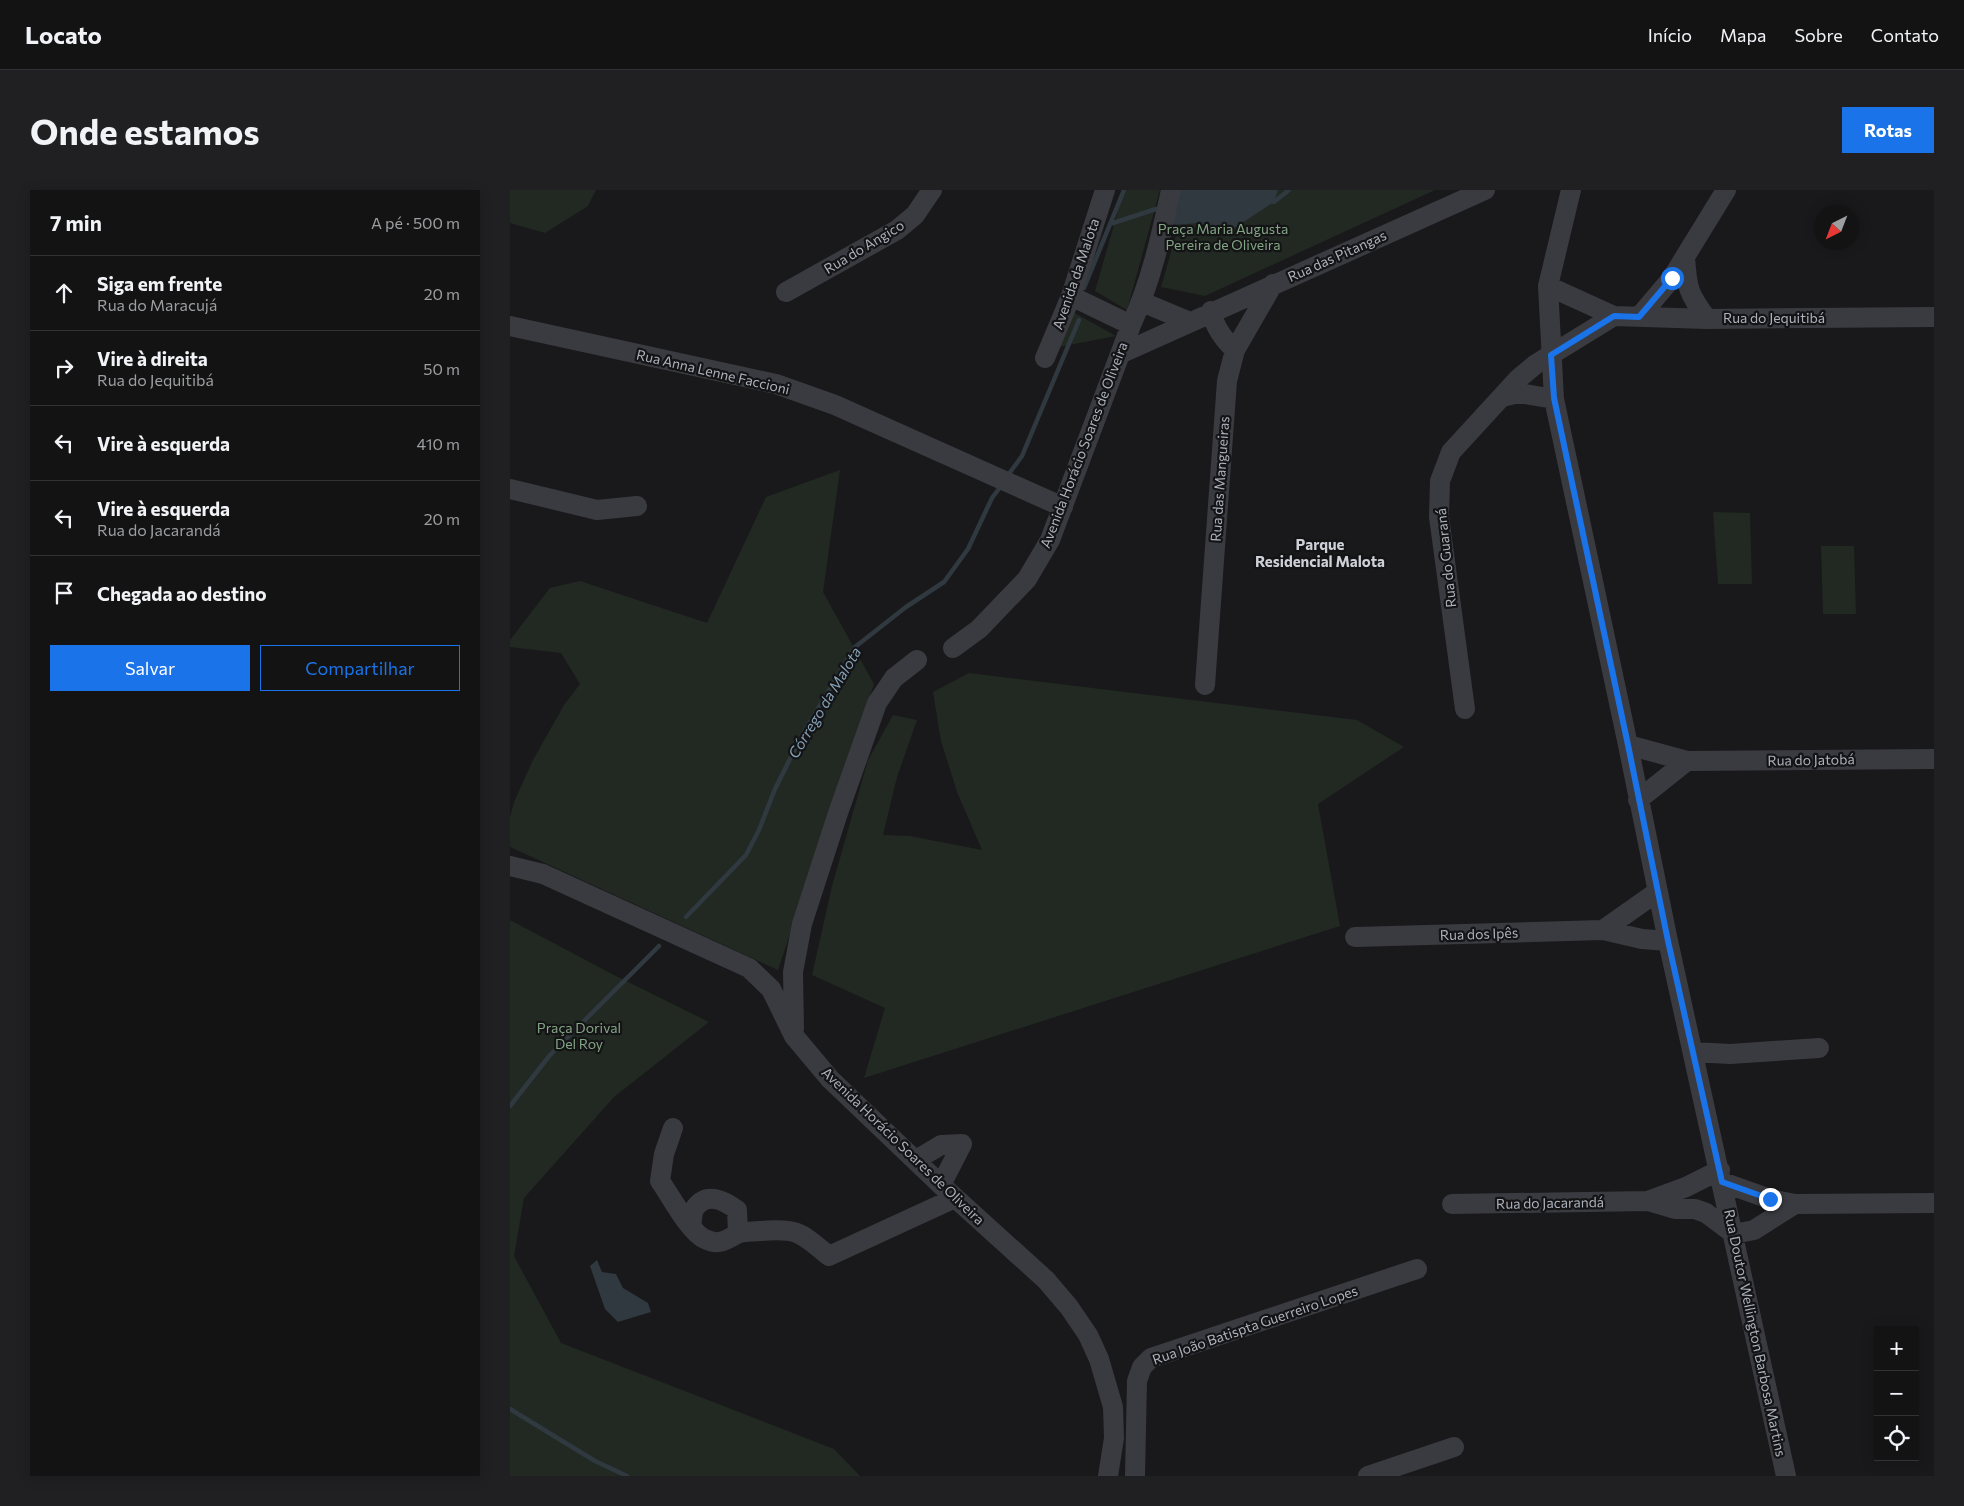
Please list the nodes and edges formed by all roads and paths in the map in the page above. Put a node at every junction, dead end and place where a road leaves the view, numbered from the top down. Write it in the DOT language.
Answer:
graph roads {
  1 [pos="932,190"];
  2 [pos="1105,190"];
  3 [pos="1172,190"];
  4 [pos="1484,190"];
  5 [pos="1570,190"];
  6 [pos="1726,190"];
  7 [pos="1685,257"];
  8 [pos="1274,284"];
  9 [pos="1548,286"];
  10 [pos="786,292"];
  11 [pos="1070,296"];
  12 [pos="1142,302"];
  13 [pos="1211,311"];
  14 [pos="1614,316"];
  15 [pos="1639,317"];
  16 [pos="1934,317"];
  17 [pos="1707,318"];
  18 [pos="1190,322"];
  19 [pos="1131,325"];
  20 [pos="510,326"];
  21 [pos="1235,350"];
  22 [pos="1120,354"];
  23 [pos="1551,355"];
  24 [pos="1045,358"];
  25 [pos="1502,397"];
  26 [pos="1554,398"];
  27 [pos="510,489"];
  28 [pos="637,506"];
  29 [pos="1063,507"];
  30 [pos="953,648"];
  31 [pos="917,660"];
  32 [pos="1205,685"];
  33 [pos="1465,709"];
  34 [pos="1628,745"];
  35 [pos="1934,759"];
  36 [pos="1687,761"];
  37 [pos="1638,800"];
  38 [pos="510,866"];
  39 [pos="1657,892"];
  40 [pos="1603,930"];
  41 [pos="1355,937"];
  42 [pos="1668,941"];
  43 [pos="794,1036"];
  44 [pos="1819,1048"];
  45 [pos="1693,1052"];
  46 [pos="674,1128"];
  47 [pos="920,1164"];
  48 [pos="1721,1176"];
  49 [pos="948,1191"];
  50 [pos="1648,1201"];
  51 [pos="1934,1203"];
  52 [pos="1452,1204"];
  53 [pos="1795,1204"];
  54 [pos="691,1227"];
  55 [pos="738,1233"];
  56 [pos="1734,1234"];
  57 [pos="1417,1269"];
  58 [pos="1454,1447"];
  59 [pos="1108,1476"];
  60 [pos="1135,1476"];
  61 [pos="1368,1476"];
  62 [pos="1786,1476"];
  1 -- 10 [label="street, Rua do Angico"];
  2 -- 11 [label="street, Avenida da Malota"];
  3 -- 12 [label="street, Avenida Horácio Soares de Oliveira"];
  4 -- 8 [label="street, Rua das Pitangas"];
  5 -- 9 [label="street, Rua Doutor Wellington Barbosa Martins"];
  6 -- 7 [label="street"];
  7 -- 15 [label="street"];
  7 -- 17 [label="street"];
  8 -- 13 [label="street, Rua das Pitangas"];
  8 -- 21 [label="street, Rua das Mangueiras"];
  9 -- 14 [label="street, Rua do Jequitibá"];
  9 -- 23 [label="street, Rua Doutor Wellington Barbosa Martins"];
  11 -- 19 [label="street"];
  11 -- 24 [label="street, Avenida da Malota"];
  12 -- 18 [label="street"];
  12 -- 19 [label="street, Avenida Horácio Soares de Oliveira"];
  13 -- 18 [label="street, Rua das Pitangas"];
  13 -- 21 [label="street"];
  14 -- 15 [label="street, Rua do Jequitibá"];
  14 -- 23 [label="street"];
  15 -- 17 [label="street, Rua do Jequitibá"];
  16 -- 17 [label="street, Rua do Jequitibá"];
  18 -- 22 [label="street, Rua das Pitangas"];
  19 -- 22 [label="street, Avenida Horácio Soares de Oliveira"];
  20 -- 29 [label="street, Rua Anna Lenne Faccioni"];
  21 -- 32 [label="street, Rua das Mangueiras"];
  22 -- 29 [label="street, Avenida Horácio Soares de Oliveira"];
  23 -- 25 [label="street, Rua do Guaraná"];
  23 -- 26 [label="street, Rua Doutor Wellington Barbosa Martins"];
  25 -- 26 [label="street"];
  25 -- 33 [label="street, Rua do Guaraná"];
  26 -- 34 [label="street, Rua Doutor Wellington Barbosa Martins"];
  27 -- 28 [label="street"];
  29 -- 30 [label="street, Avenida Horácio Soares de Oliveira"];
  31 -- 43 [label="street"];
  34 -- 36 [label="street, Rua do Jatobá"];
  34 -- 37 [label="street, Rua Doutor Wellington Barbosa Martins"];
  35 -- 36 [label="street, Rua do Jatobá"];
  36 -- 37 [label="street"];
  37 -- 39 [label="street, Rua Doutor Wellington Barbosa Martins"];
  38 -- 43 [label="street, Avenida Horácio Soares de Oliveira"];
  39 -- 40 [label="street"];
  39 -- 42 [label="street, Rua Doutor Wellington Barbosa Martins"];
  40 -- 41 [label="street, Rua dos Ipês"];
  40 -- 42 [label="street, Rua dos Ipês"];
  42 -- 45 [label="street, Rua Doutor Wellington Barbosa Martins"];
  43 -- 47 [label="street, Avenida Horácio Soares de Oliveira"];
  44 -- 45 [label="street"];
  45 -- 48 [label="street, Rua Doutor Wellington Barbosa Martins"];
  46 -- 54 [label="street"];
  47 -- 49 [label="street, Avenida Horácio Soares de Oliveira"];
  47 -- 49 [label="street"];
  48 -- 50 [label="street, Rua do Jacarandá"];
  48 -- 53 [label="street"];
  48 -- 56 [label="street, Rua Doutor Wellington Barbosa Martins"];
  49 -- 55 [label="street"];
  49 -- 59 [label="street, Avenida Horácio Soares de Oliveira"];
  50 -- 52 [label="street, Rua do Jacarandá"];
  50 -- 56 [label="street, Rua do Jacarandá"];
  51 -- 53 [label="street"];
  53 -- 56 [label="street"];
  54 -- 55 [label="street"];
  54 -- 55 [label="street"];
  56 -- 62 [label="street, Rua Doutor Wellington Barbosa Martins"];
  57 -- 60 [label="street, Rua João Batispta Guerreiro Lopes"];
  58 -- 61 [label="street"];
}
